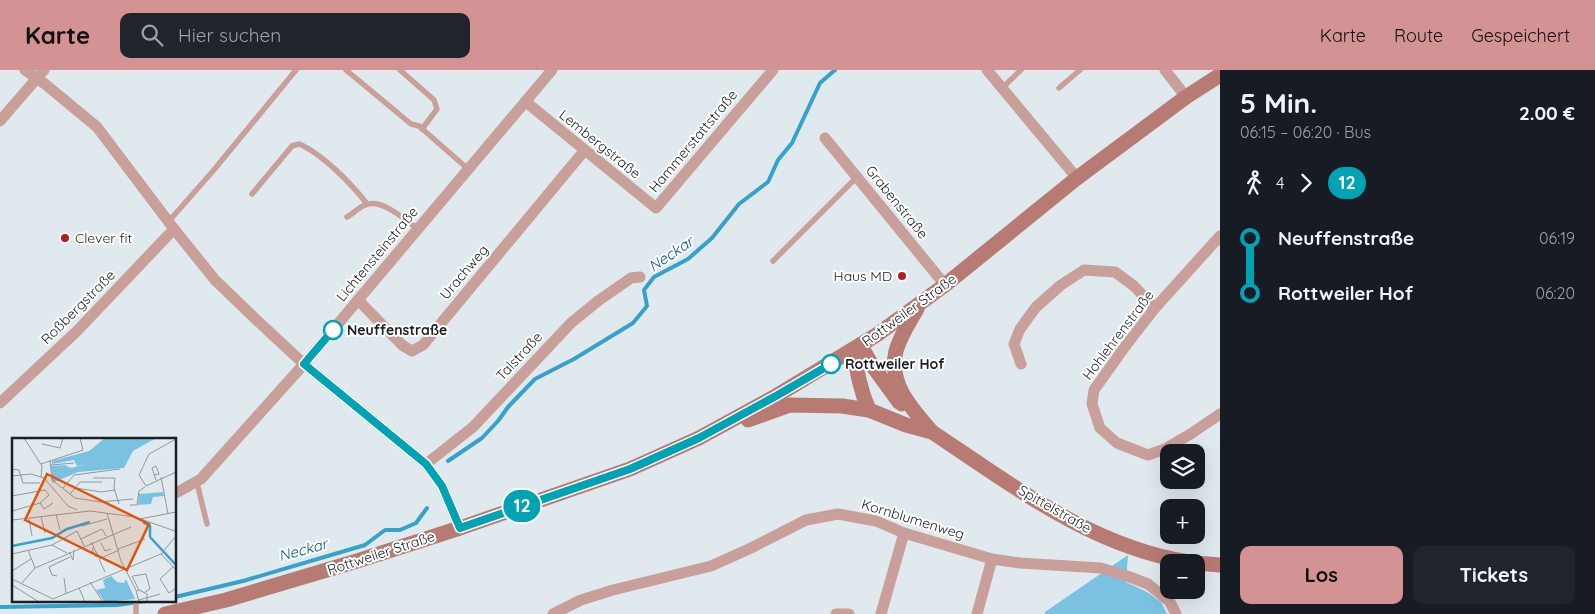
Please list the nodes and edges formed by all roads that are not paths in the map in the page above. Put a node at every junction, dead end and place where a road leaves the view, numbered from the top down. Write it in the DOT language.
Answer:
graph roads {
  1 [pos="24,70"];
  2 [pos="296,70"];
  3 [pos="346,70"];
  4 [pos="400,70"];
  5 [pos="773,70"];
  6 [pos="987,70"];
  7 [pos="1022,70"];
  8 [pos="1080,70"];
  9 [pos="1164,70"];
  10 [pos="546,72"];
  11 [pos="40,74"];
  12 [pos="1220,75"];
  13 [pos="1002,88"];
  14 [pos="1060,88"];
  15 [pos="1186,97"];
  16 [pos="526,102"];
  17 [pos="0,121"];
  18 [pos="422,129"];
  19 [pos="825,138"];
  20 [pos="584,151"];
  21 [pos="468,170"];
  22 [pos="858,176"];
  23 [pos="1077,178"];
  24 [pos="252,194"];
  25 [pos="367,204"];
  26 [pos="656,208"];
  27 [pos="347,217"];
  28 [pos="171,225"];
  29 [pos="418,229"];
  30 [pos="1220,236"];
  31 [pos="773,261"];
  32 [pos="640,277"];
  33 [pos="945,286"];
  34 [pos="358,300"];
  35 [pos="919,306"];
  36 [pos="1155,308"];
  37 [pos="857,348"];
  38 [pos="304,364"];
  39 [pos="1021,364"];
  40 [pos="0,403"];
  41 [pos="869,410"];
  42 [pos="916,413"];
  43 [pos="1220,414"];
  44 [pos="932,432"];
  45 [pos="699,438"];
  46 [pos="426,464"];
  47 [pos="197,483"];
  48 [pos="176,493"];
  49 [pos="207,524"];
  50 [pos="460,528"];
  51 [pos="904,534"];
  52 [pos="1160,557"];
  53 [pos="992,559"];
  54 [pos="1205,564"];
  55 [pos="1219,566"];
  56 [pos="165,614"];
  57 [pos="553,614"];
  58 [pos="836,614"];
  59 [pos="849,614"];
  60 [pos="881,614"];
  61 [pos="977,614"];
  62 [pos="1176,614"];
  1 -- 11 [label="street"];
  2 -- 28 [label="lane"];
  3 -- 18 [label="lane"];
  4 -- 18 [label="lane"];
  5 -- 26 [label="street, Hammerstattstraße"];
  6 -- 13 [label="street"];
  7 -- 13 [label="lane"];
  8 -- 14 [label="lane"];
  9 -- 15 [label="street"];
  10 -- 16 [label="street, Lichtensteinstraße"];
  11 -- 17 [label="street"];
  11 -- 28 [label="street"];
  12 -- 15 [label="main road, Rottweiler Straße"];
  13 -- 23 [label="street"];
  15 -- 23 [label="main road, Rottweiler Straße"];
  16 -- 20 [label="street, Lembergstraße"];
  16 -- 21 [label="street, Lichtensteinstraße"];
  18 -- 21 [label="lane"];
  19 -- 22 [label="street, Grabenstraße"];
  20 -- 26 [label="street, Lembergstraße"];
  20 -- 34 [label="street, Urachweg"];
  21 -- 29 [label="street, Lichtensteinstraße"];
  22 -- 31 [label="lane"];
  22 -- 33 [label="street, Grabenstraße"];
  23 -- 33 [label="main road, Rottweiler Straße"];
  24 -- 25 [label="lane"];
  25 -- 27 [label="lane"];
  25 -- 29 [label="lane"];
  28 -- 38 [label="street"];
  28 -- 40 [label="street, Roßbergstraße"];
  29 -- 34 [label="street, Lichtensteinstraße"];
  30 -- 36 [label="street, Hohlehrenstraße"];
  32 -- 46 [label="street, Talstraße"];
  33 -- 35 [label="main road, Rottweiler Straße"];
  34 -- 38 [label="street, Lichtensteinstraße"];
  35 -- 37 [label="main road, Rottweiler Straße"];
  35 -- 42 [label="main road, Spittelstraße"];
  36 -- 39 [label="street"];
  36 -- 43 [label="street, Hohlehrenstraße"];
  37 -- 41 [label="main road"];
  37 -- 42 [label="main road, Spittelstraße"];
  37 -- 45 [label="main road, Rottweiler Straße"];
  38 -- 46 [label="street"];
  38 -- 47 [label="street, Lichtensteinstraße"];
  41 -- 44 [label="main road, Spittelstraße"];
  41 -- 45 [label="main road, Spittelstraße"];
  42 -- 44 [label="main road, Spittelstraße"];
  44 -- 52 [label="main road, Spittelstraße"];
  45 -- 50 [label="main road, Rottweiler Straße"];
  46 -- 50 [label="street"];
  47 -- 48 [label="street, Lichtensteinstraße"];
  47 -- 49 [label="lane"];
  50 -- 56 [label="main road, Rottweiler Straße"];
  51 -- 53 [label="street, Kornblumenweg"];
  51 -- 57 [label="street, Kornblumenweg"];
  51 -- 60 [label="street"];
  53 -- 61 [label="street"];
  53 -- 62 [label="street, Kornblumenweg"];
  54 -- 55 [label="main road"];
  58 -- 59 [label="street"];
}
